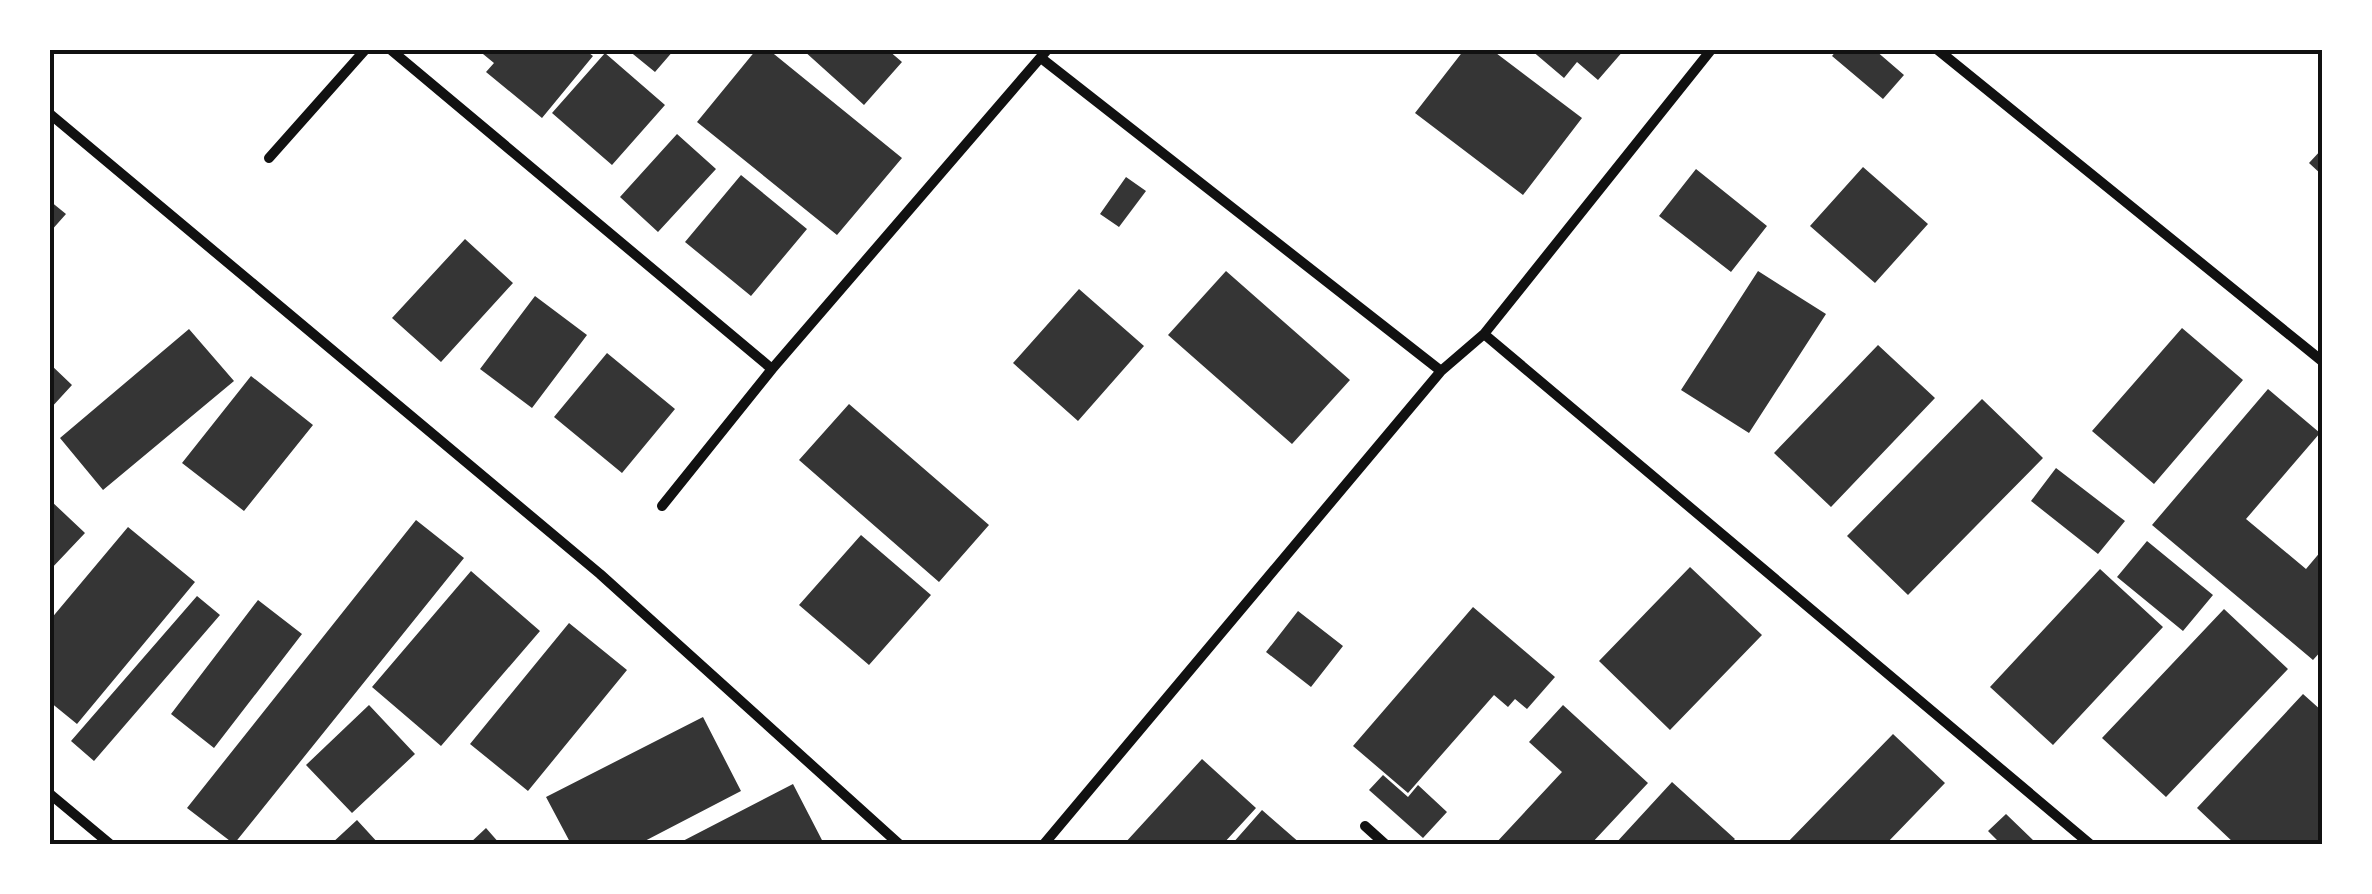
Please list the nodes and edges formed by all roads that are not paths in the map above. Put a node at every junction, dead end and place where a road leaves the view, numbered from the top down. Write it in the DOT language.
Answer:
graph roads {
  1 [pos="364,50"];
  2 [pos="390,50"];
  3 [pos="1711,50"];
  4 [pos="1938,50"];
  5 [pos="1044,54"];
  6 [pos="50,114"];
  7 [pos="269,158"];
  8 [pos="1484,334"];
  9 [pos="2322,360"];
  10 [pos="772,369"];
  11 [pos="1440,372"];
  12 [pos="662,506"];
  13 [pos="50,794"];
  14 [pos="1365,826"];
  15 [pos="110,844"];
  16 [pos="899,844"];
  17 [pos="1044,844"];
  18 [pos="1385,844"];
  19 [pos="2090,844"];
  1 -- 7 [label="street"];
  2 -- 10 [label="street"];
  3 -- 8 [label="street"];
  4 -- 9 [label="street"];
  5 -- 10 [label="street"];
  5 -- 11 [label="street"];
  6 -- 16 [label="street"];
  8 -- 11 [label="street"];
  8 -- 19 [label="street"];
  10 -- 12 [label="street"];
  11 -- 17 [label="street"];
  13 -- 15 [label="street"];
  14 -- 18 [label="street"];
}
